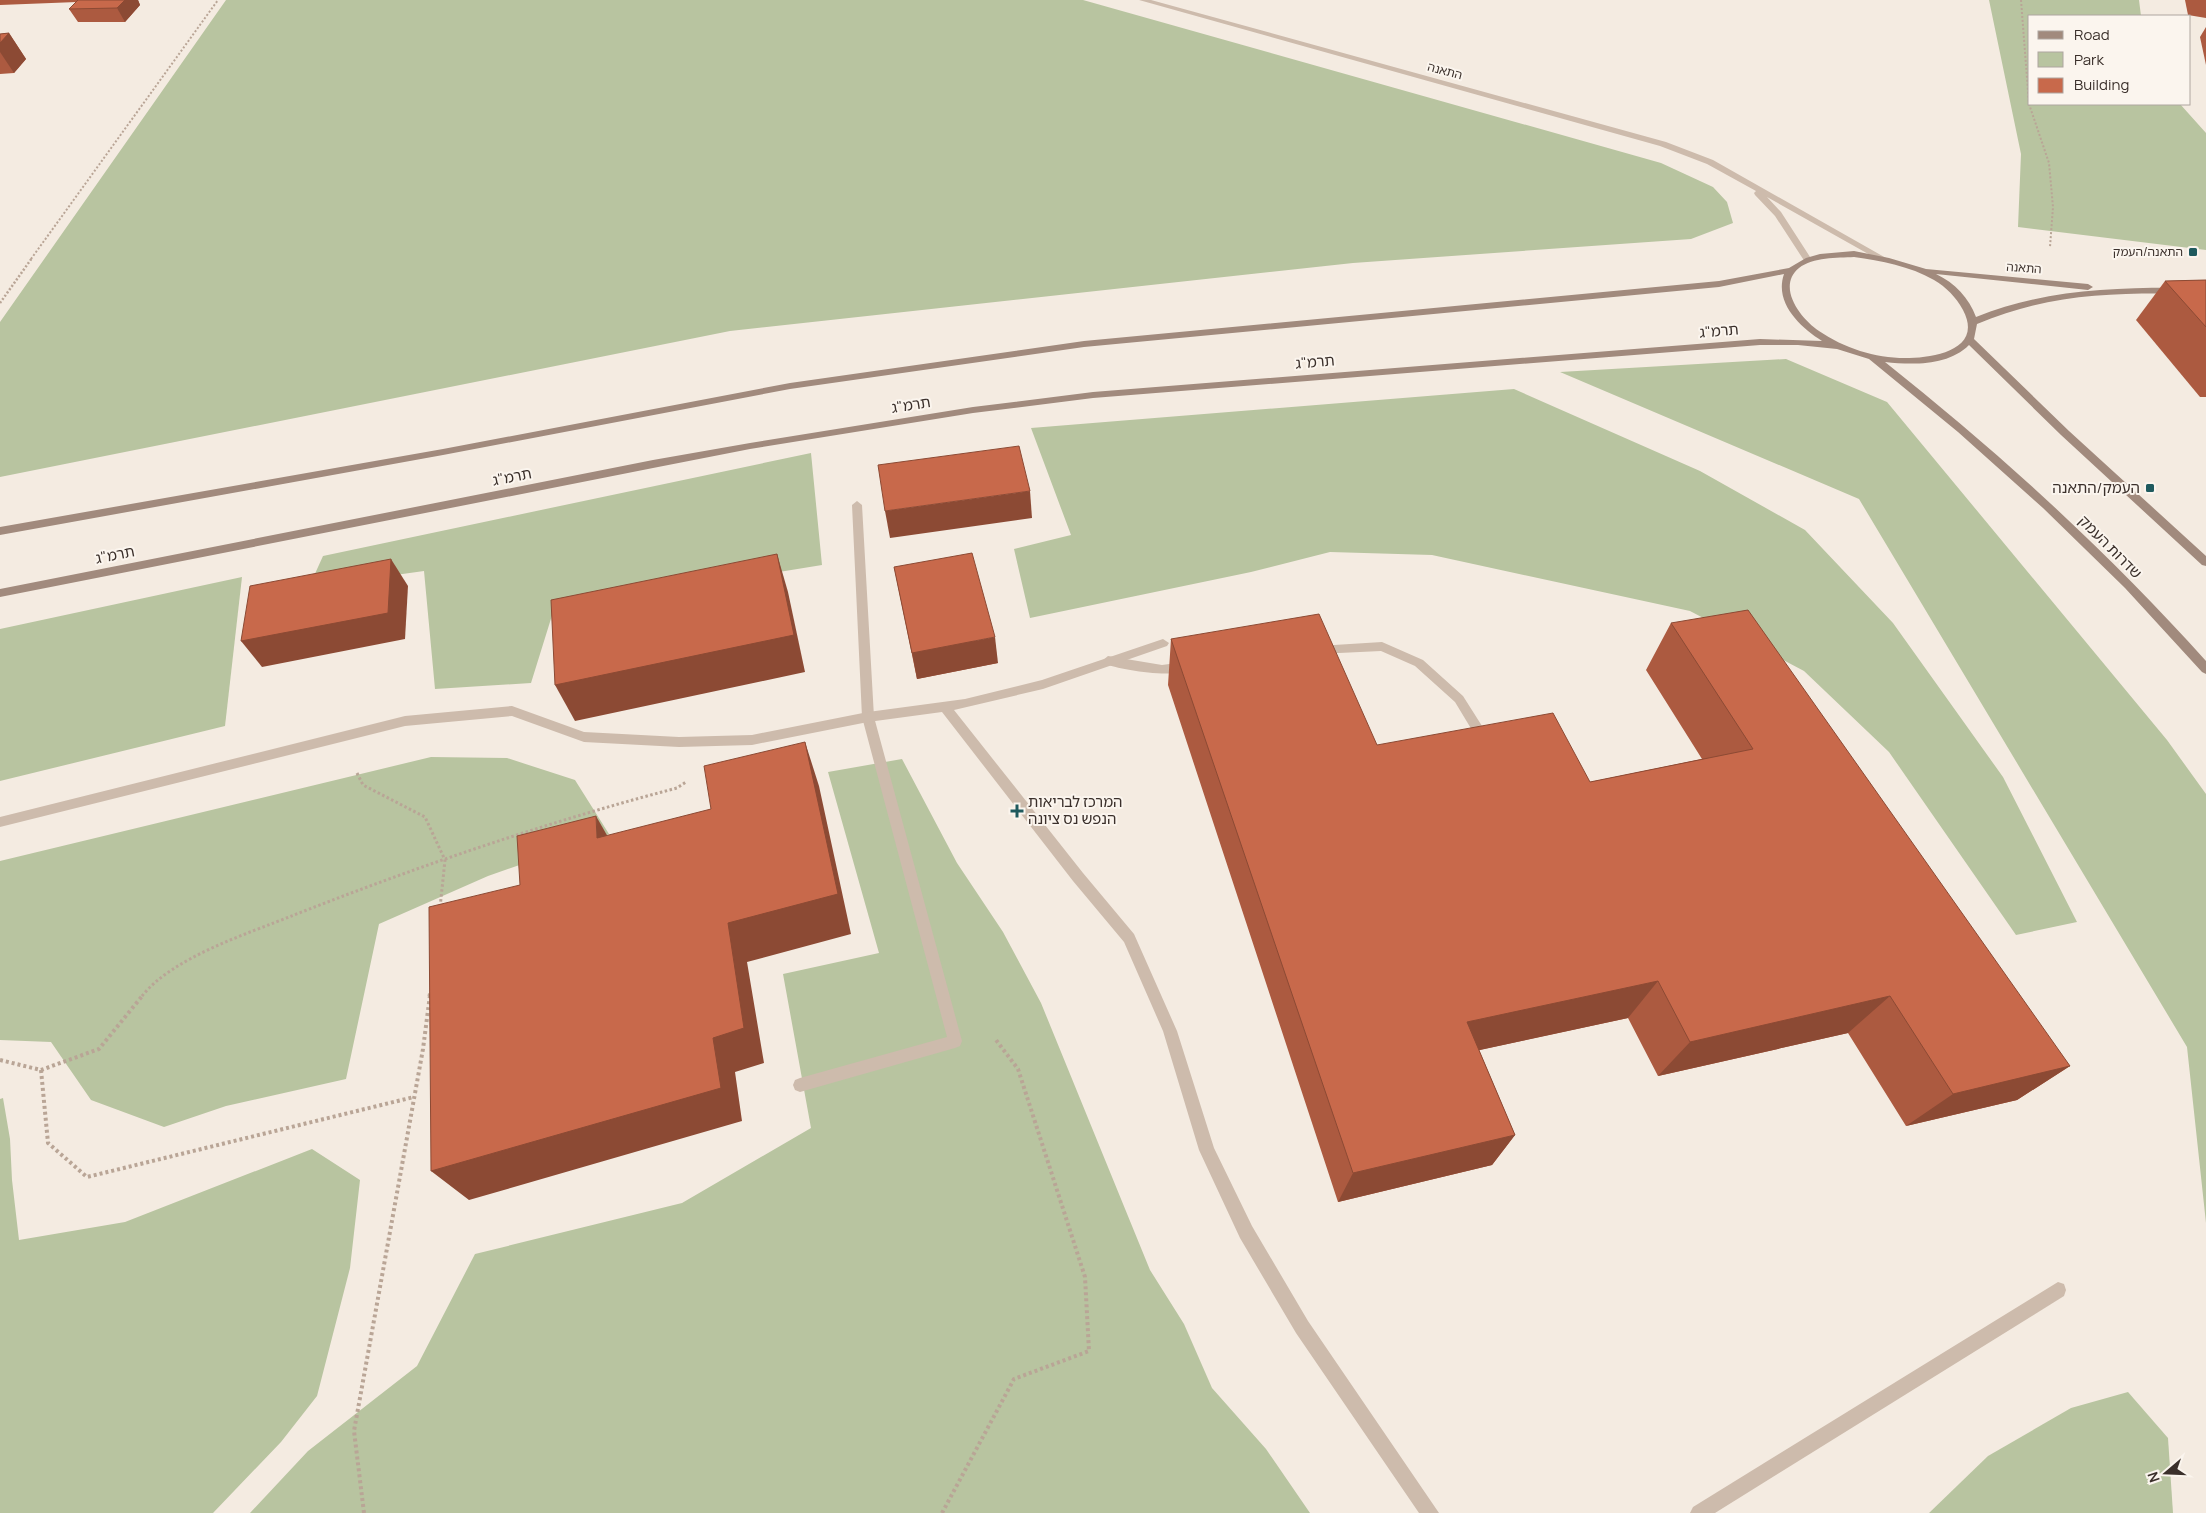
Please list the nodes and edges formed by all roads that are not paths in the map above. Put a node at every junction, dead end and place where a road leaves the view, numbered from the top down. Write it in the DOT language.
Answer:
graph roads {
  1 [pos="1143,0"];
  2 [pos="1736,176"];
  3 [pos="1882,258"];
  4 [pos="1808,260"];
  5 [pos="1793,270"];
  6 [pos="1920,270"];
  7 [pos="2126,290"];
  8 [pos="2206,291"];
  9 [pos="1973,322"];
  10 [pos="1969,339"];
  11 [pos="1840,346"];
  12 [pos="1871,356"];
  13 [pos="857,505"];
  14 [pos="0,530"];
  15 [pos="2206,562"];
  16 [pos="0,593"];
  17 [pos="1163,643"];
  18 [pos="1305,652"];
  19 [pos="1108,661"];
  20 [pos="1200,665"];
  21 [pos="2206,669"];
  22 [pos="945,707"];
  23 [pos="868,717"];
  24 [pos="1486,743"];
  25 [pos="0,822"];
  26 [pos="800,1085"];
  27 [pos="2058,1290"];
  28 [pos="1430,1513"];
  29 [pos="1699,1513"];
  1 -- 2 [label="street, התאנה"];
  2 -- 3 [label="street, התאנה"];
  2 -- 4 [label="street, התאנה"];
  3 -- 4 [label="street"];
  3 -- 6 [label="street"];
  4 -- 5 [label="street"];
  5 -- 11 [label="street"];
  5 -- 14 [label="street"];
  6 -- 7 [label="street, התאנה"];
  6 -- 9 [label="street"];
  7 -- 8 [label="street, התאנה"];
  7 -- 9 [label="street, התאנה"];
  9 -- 10 [label="street"];
  10 -- 12 [label="street"];
  10 -- 15 [label="street"];
  11 -- 12 [label="street"];
  11 -- 16 [label="street, תרמ\"ג"];
  12 -- 21 [label="street, שדרות העמק"];
  13 -- 23 [label="street"];
  17 -- 19 [label="street"];
  18 -- 24 [label="street"];
  19 -- 20 [label="street"];
  19 -- 22 [label="street"];
  22 -- 23 [label="street"];
  22 -- 28 [label="street"];
  23 -- 25 [label="street"];
  23 -- 26 [label="street"];
  27 -- 29 [label="street"];
}
